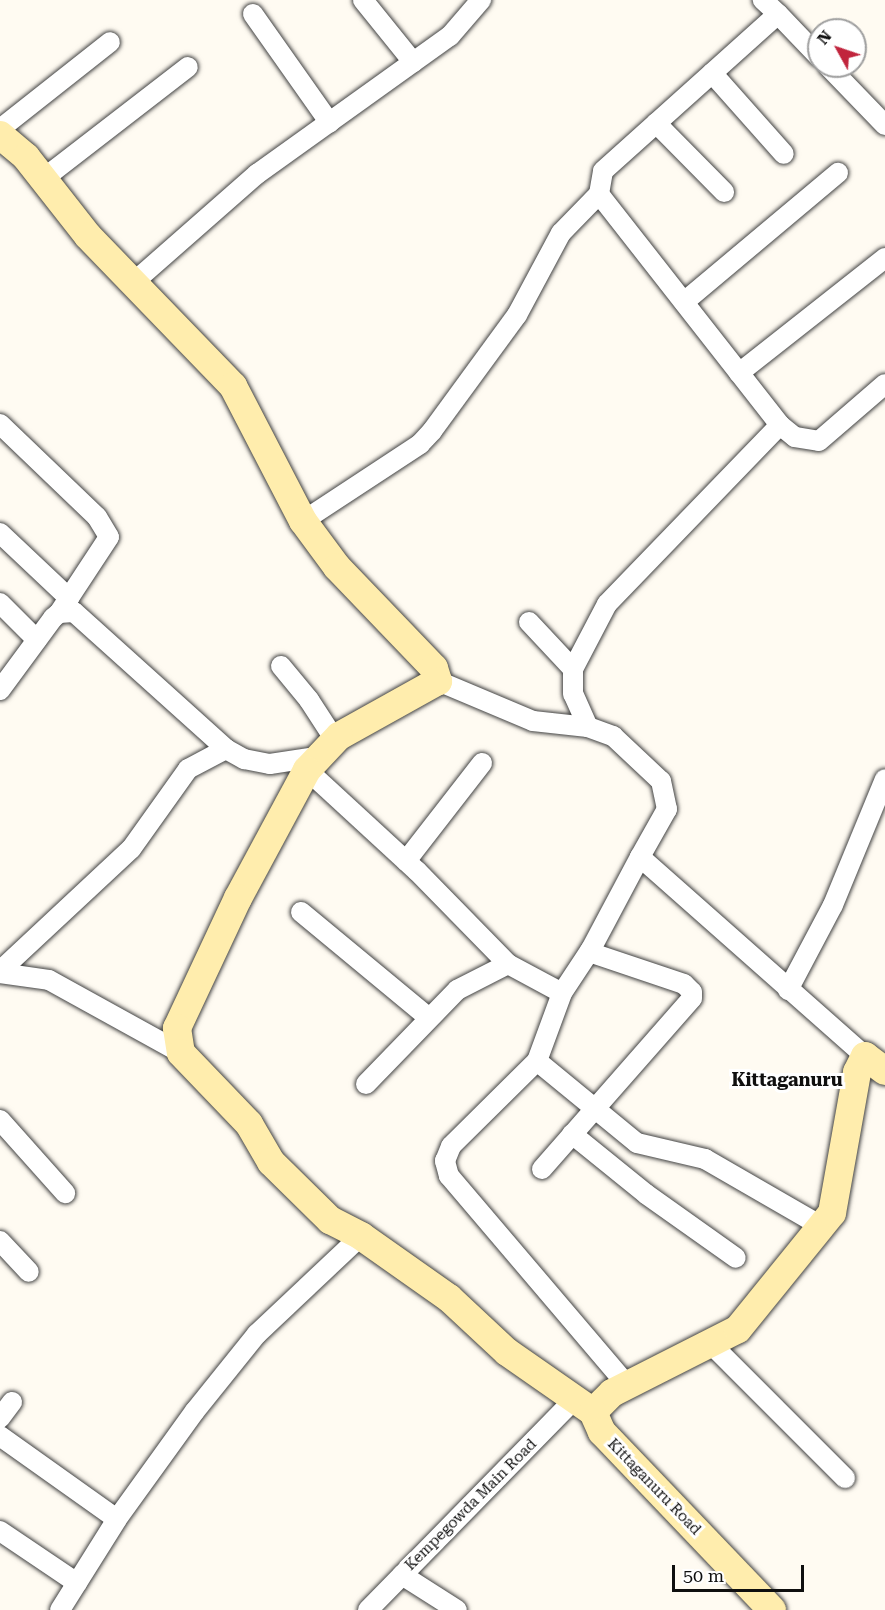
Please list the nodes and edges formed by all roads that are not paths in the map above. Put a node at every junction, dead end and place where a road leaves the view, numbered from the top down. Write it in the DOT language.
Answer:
graph roads {
  1 [pos="363,0"];
  2 [pos="482,0"];
  3 [pos="763,0"];
  4 [pos="253,14"];
  5 [pos="778,14"];
  6 [pos="110,42"];
  7 [pos="807,44"];
  8 [pos="413,62"];
  9 [pos="188,67"];
  10 [pos="712,73"];
  11 [pos="840,78"];
  12 [pos="330,123"];
  13 [pos="656,123"];
  14 [pos="885,125"];
  15 [pos="0,129"];
  16 [pos="0,135"];
  17 [pos="784,154"];
  18 [pos="838,173"];
  19 [pos="43,179"];
  20 [pos="724,192"];
  21 [pos="599,194"];
  22 [pos="885,258"];
  23 [pos="134,282"];
  24 [pos="684,302"];
  25 [pos="739,373"];
  26 [pos="885,384"];
  27 [pos="0,424"];
  28 [pos="780,425"];
  29 [pos="303,521"];
  30 [pos="0,533"];
  31 [pos="0,603"];
  32 [pos="64,605"];
  33 [pos="529,622"];
  34 [pos="37,640"];
  35 [pos="281,666"];
  36 [pos="573,669"];
  37 [pos="438,681"];
  38 [pos="0,690"];
  39 [pos="588,727"];
  40 [pos="226,749"];
  41 [pos="319,756"];
  42 [pos="482,763"];
  43 [pos="884,786"];
  44 [pos="640,857"];
  45 [pos="406,861"];
  46 [pos="301,912"];
  47 [pos="589,952"];
  48 [pos="508,964"];
  49 [pos="0,972"];
  50 [pos="788,990"];
  51 [pos="562,993"];
  52 [pos="428,1017"];
  53 [pos="181,1053"];
  54 [pos="537,1061"];
  55 [pos="875,1064"];
  56 [pos="366,1084"];
  57 [pos="596,1110"];
  58 [pos="0,1120"];
  59 [pos="572,1134"];
  60 [pos="542,1170"];
  61 [pos="65,1193"];
  62 [pos="823,1227"];
  63 [pos="361,1236"];
  64 [pos="0,1241"];
  65 [pos="736,1258"];
  66 [pos="29,1272"];
  67 [pos="710,1343"];
  68 [pos="627,1386"];
  69 [pos="12,1401"];
  70 [pos="584,1406"];
  71 [pos="0,1418"];
  72 [pos="0,1436"];
  73 [pos="845,1478"];
  74 [pos="117,1519"];
  75 [pos="0,1531"];
  76 [pos="402,1575"];
  77 [pos="77,1583"];
  78 [pos="60,1610"];
  79 [pos="368,1610"];
  80 [pos="457,1610"];
  81 [pos="772,1610"];
  1 -- 8 [label="street"];
  2 -- 8 [label="street"];
  3 -- 5 [label="street"];
  4 -- 12 [label="street"];
  5 -- 7 [label="street"];
  5 -- 10 [label="street"];
  6 -- 15 [label="street"];
  8 -- 12 [label="street"];
  9 -- 19 [label="street"];
  10 -- 13 [label="street"];
  10 -- 17 [label="street"];
  11 -- 14 [label="street"];
  12 -- 23 [label="street"];
  13 -- 20 [label="street"];
  13 -- 21 [label="street"];
  16 -- 19 [label="street"];
  18 -- 24 [label="street"];
  19 -- 23 [label="street"];
  21 -- 24 [label="street"];
  21 -- 29 [label="street"];
  22 -- 25 [label="street"];
  23 -- 29 [label="street"];
  24 -- 25 [label="street"];
  25 -- 28 [label="street"];
  26 -- 28 [label="street"];
  27 -- 32 [label="street"];
  28 -- 36 [label="street"];
  29 -- 37 [label="street"];
  30 -- 32 [label="street"];
  31 -- 34 [label="street"];
  32 -- 34 [label="street"];
  32 -- 40 [label="street"];
  33 -- 36 [label="street"];
  34 -- 38 [label="street"];
  35 -- 41 [label="street"];
  36 -- 39 [label="street"];
  37 -- 39 [label="street"];
  37 -- 41 [label="street"];
  39 -- 44 [label="street"];
  40 -- 41 [label="street"];
  40 -- 49 [label="street"];
  41 -- 45 [label="street"];
  41 -- 53 [label="street"];
  42 -- 45 [label="street"];
  43 -- 50 [label="street"];
  44 -- 47 [label="street"];
  44 -- 50 [label="street"];
  45 -- 48 [label="street"];
  46 -- 52 [label="street"];
  47 -- 51 [label="street"];
  47 -- 57 [label="street"];
  48 -- 51 [label="street"];
  48 -- 52 [label="street"];
  49 -- 53 [label="street"];
  50 -- 55 [label="street"];
  51 -- 54 [label="street"];
  52 -- 56 [label="street"];
  53 -- 63 [label="street"];
  54 -- 57 [label="street"];
  54 -- 68 [label="street"];
  55 -- 62 [label="street"];
  57 -- 59 [label="street"];
  57 -- 62 [label="street"];
  58 -- 61 [label="street"];
  59 -- 60 [label="street"];
  59 -- 65 [label="street"];
  62 -- 67 [label="street"];
  63 -- 70 [label="street"];
  63 -- 74 [label="street"];
  64 -- 66 [label="street"];
  67 -- 68 [label="street"];
  67 -- 73 [label="street"];
  68 -- 70 [label="street"];
  69 -- 71 [label="street"];
  70 -- 76 [label="street, Kempegowda Main Road"];
  70 -- 81 [label="street, Kittaganuru Road"];
  72 -- 74 [label="street"];
  74 -- 77 [label="street"];
  75 -- 77 [label="street"];
  76 -- 79 [label="street, Kempegowda Main Road"];
  76 -- 80 [label="street"];
  77 -- 78 [label="street"];
}
